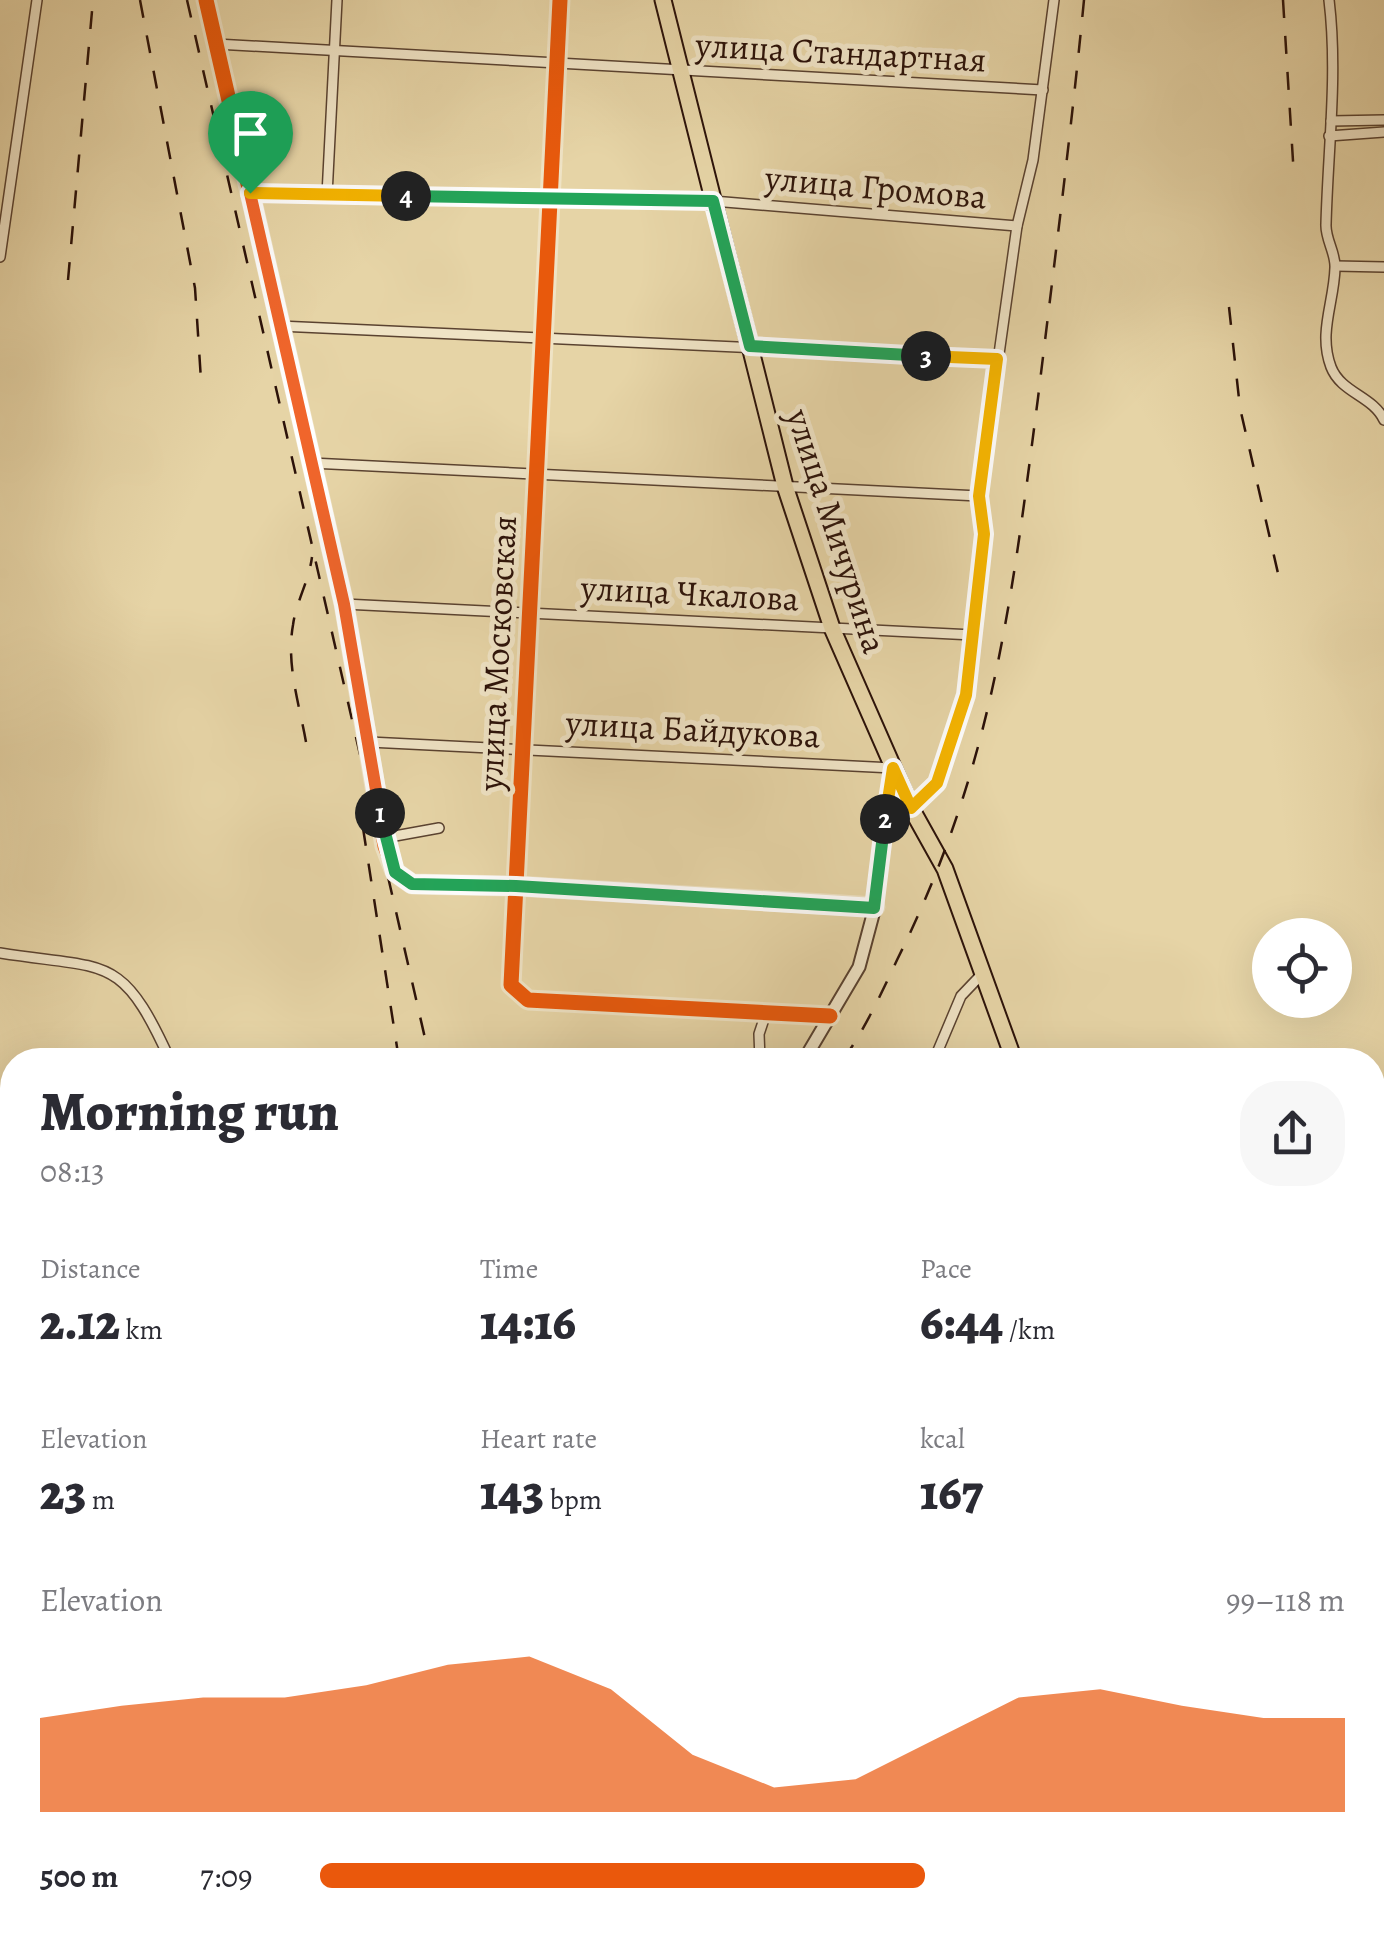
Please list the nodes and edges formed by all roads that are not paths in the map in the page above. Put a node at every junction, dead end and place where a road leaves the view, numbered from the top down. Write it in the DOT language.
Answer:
graph roads {
  1 [pos="37,0"];
  2 [pos="206,0"];
  3 [pos="337,0"];
  4 [pos="560,0"];
  5 [pos="663,0"];
  6 [pos="1054,0"];
  7 [pos="1329,0"];
  8 [pos="216,44"];
  9 [pos="334,51"];
  10 [pos="558,61"];
  11 [pos="680,71"];
  12 [pos="1043,90"];
  13 [pos="1384,120"];
  14 [pos="1331,121"];
  15 [pos="1384,132"];
  16 [pos="1330,136"];
  17 [pos="250,193"];
  18 [pos="327,195"];
  19 [pos="548,199"];
  20 [pos="713,201"];
  21 [pos="1017,226"];
  22 [pos="0,257"];
  23 [pos="1336,266"];
  24 [pos="1384,266"];
  25 [pos="279,326"];
  26 [pos="542,338"];
  27 [pos="750,346"];
  28 [pos="997,359"];
  29 [pos="1381,406"];
  30 [pos="1384,420"];
  31 [pos="311,464"];
  32 [pos="537,474"];
  33 [pos="785,486"];
  34 [pos="979,496"];
  35 [pos="344,604"];
  36 [pos="530,612"];
  37 [pos="832,628"];
  38 [pos="973,635"];
  39 [pos="370,742"];
  40 [pos="522,746"];
  41 [pos="893,768"];
  42 [pos="911,808"];
  43 [pos="439,828"];
  44 [pos="384,838"];
  45 [pos="516,886"];
  46 [pos="874,908"];
  47 [pos="0,953"];
  48 [pos="982,974"];
  49 [pos="766,1013"];
  50 [pos="830,1016"];
  51 [pos="164,1048"];
  52 [pos="760,1048"];
  53 [pos="811,1048"];
  54 [pos="939,1048"];
  55 [pos="1010,1048"];
  1 -- 22 [label="street"];
  2 -- 8 [label="street"];
  3 -- 9 [label="street"];
  4 -- 10 [label="street, улица Московская"];
  5 -- 11 [label="main road, улица Мичурина"];
  6 -- 12 [label="street"];
  7 -- 14 [label="street"];
  8 -- 9 [label="street, улица Стандартная"];
  8 -- 17 [label="street"];
  9 -- 10 [label="street, улица Стандартная"];
  9 -- 18 [label="street"];
  10 -- 11 [label="street, улица Стандартная"];
  10 -- 19 [label="street, улица Московская"];
  11 -- 12 [label="street, улица Стандартная"];
  11 -- 20 [label="main road, улица Мичурина"];
  12 -- 21 [label="street"];
  13 -- 14 [label="street"];
  14 -- 16 [label="street"];
  15 -- 16 [label="street"];
  16 -- 23 [label="street"];
  17 -- 18 [label="street, улица Громова"];
  17 -- 25 [label="street"];
  18 -- 19 [label="street, улица Громова"];
  19 -- 20 [label="street, улица Громова"];
  19 -- 26 [label="street, улица Московская"];
  20 -- 21 [label="street, улица Громова"];
  20 -- 27 [label="main road, улица Мичурина"];
  21 -- 28 [label="street"];
  23 -- 24 [label="street"];
  23 -- 29 [label="street"];
  25 -- 26 [label="street"];
  25 -- 31 [label="street"];
  26 -- 27 [label="street"];
  26 -- 32 [label="street, улица Московская"];
  27 -- 28 [label="street"];
  27 -- 33 [label="main road, улица Мичурина"];
  28 -- 34 [label="street"];
  29 -- 30 [label="street"];
  31 -- 32 [label="street"];
  31 -- 35 [label="street"];
  32 -- 33 [label="street"];
  32 -- 36 [label="street, улица Московская"];
  33 -- 34 [label="street"];
  33 -- 37 [label="main road, улица Мичурина"];
  34 -- 38 [label="street"];
  35 -- 36 [label="street, улица Чкалова"];
  35 -- 39 [label="street"];
  36 -- 37 [label="street, улица Чкалова"];
  36 -- 40 [label="street, улица Московская"];
  37 -- 38 [label="street, улица Чкалова"];
  37 -- 41 [label="main road, улица Мичурина"];
  38 -- 42 [label="street"];
  39 -- 40 [label="street, улица Байдукова"];
  39 -- 44 [label="street"];
  40 -- 41 [label="street, улица Байдукова"];
  40 -- 45 [label="street, улица Московская"];
  41 -- 42 [label="main road, улица Мичурина"];
  41 -- 46 [label="street"];
  42 -- 48 [label="main road, улица Мичурина"];
  43 -- 44 [label="street"];
  44 -- 45 [label="street"];
  45 -- 46 [label="street"];
  45 -- 49 [label="street, улица Московская"];
  46 -- 50 [label="street"];
  47 -- 51 [label="street"];
  48 -- 54 [label="street"];
  48 -- 55 [label="main road, улица Мичурина"];
  49 -- 50 [label="street, улица Московская"];
  49 -- 52 [label="street"];
  50 -- 53 [label="street"];
}
